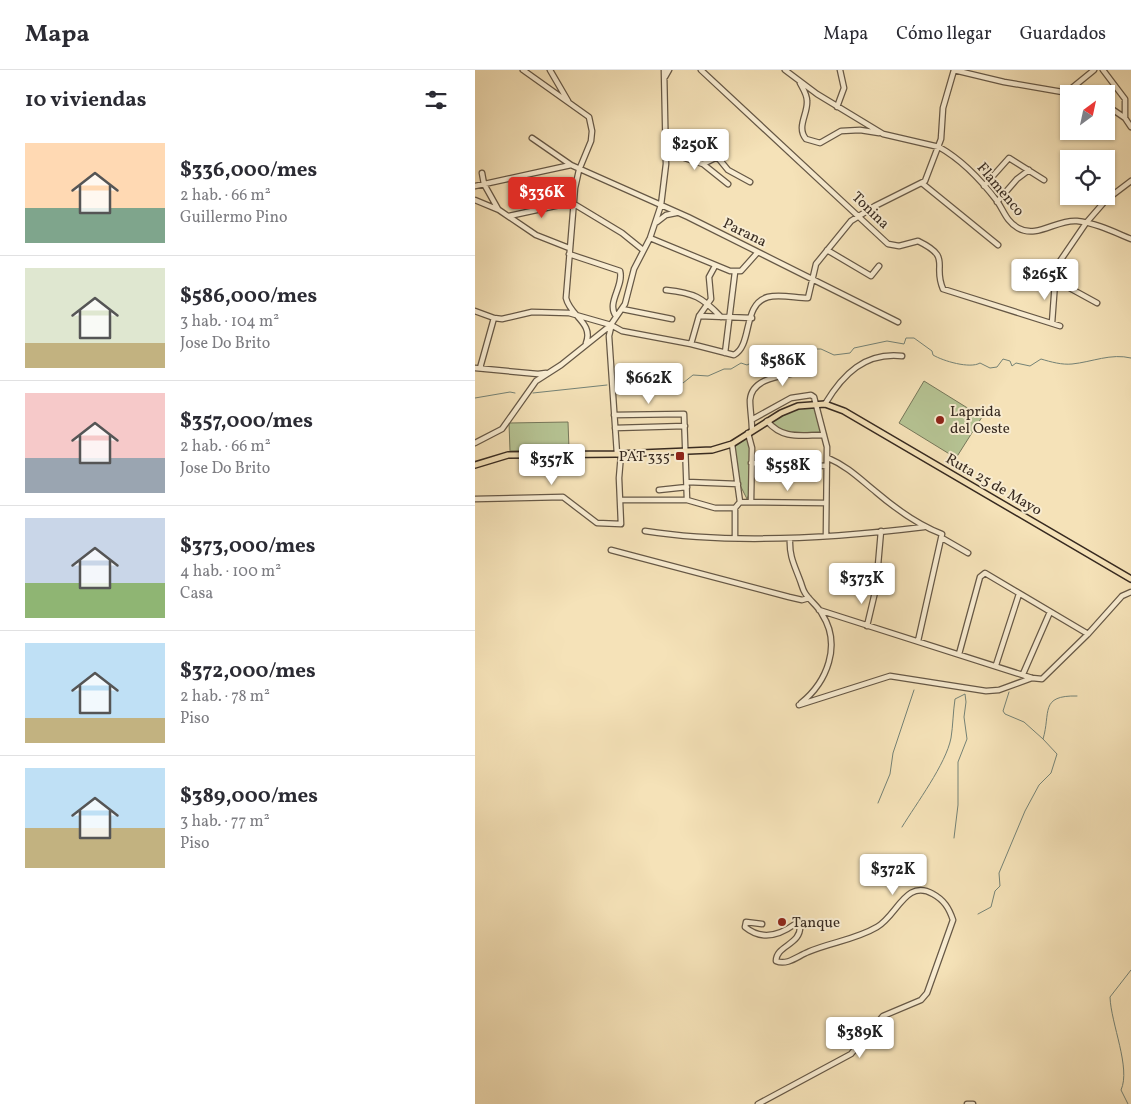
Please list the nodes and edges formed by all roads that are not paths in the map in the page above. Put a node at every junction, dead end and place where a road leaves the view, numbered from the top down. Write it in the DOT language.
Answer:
graph roads {
  1 [pos="523,70"];
  2 [pos="550,70"];
  3 [pos="664,70"];
  4 [pos="669,70"];
  5 [pos="701,70"];
  6 [pos="785,70"];
  7 [pos="840,70"];
  8 [pos="954,70"];
  9 [pos="1094,70"];
  10 [pos="1103,70"];
  11 [pos="665,77"];
  12 [pos="797,80"];
  13 [pos="1076,85"];
  14 [pos="1060,91"];
  15 [pos="569,103"];
  16 [pos="837,107"];
  17 [pos="1115,111"];
  18 [pos="1128,120"];
  19 [pos="1131,127"];
  20 [pos="883,134"];
  21 [pos="532,138"];
  22 [pos="939,147"];
  23 [pos="666,152"];
  24 [pos="703,164"];
  25 [pos="571,165"];
  26 [pos="579,170"];
  27 [pos="1029,170"];
  28 [pos="482,173"];
  29 [pos="1044,180"];
  30 [pos="1131,181"];
  31 [pos="749,182"];
  32 [pos="484,184"];
  33 [pos="728,184"];
  34 [pos="923,184"];
  35 [pos="475,186"];
  36 [pos="984,186"];
  37 [pos="475,200"];
  38 [pos="997,202"];
  39 [pos="574,204"];
  40 [pos="661,205"];
  41 [pos="499,210"];
  42 [pos="680,213"];
  43 [pos="859,214"];
  44 [pos="509,216"];
  45 [pos="656,223"];
  46 [pos="1085,223"];
  47 [pos="650,238"];
  48 [pos="1131,239"];
  49 [pos="998,245"];
  50 [pos="569,248"];
  51 [pos="643,250"];
  52 [pos="827,250"];
  53 [pos="758,252"];
  54 [pos="569,254"];
  55 [pos="715,266"];
  56 [pos="879,266"];
  57 [pos="735,272"];
  58 [pos="812,280"];
  59 [pos="1055,280"];
  60 [pos="667,290"];
  61 [pos="709,303"];
  62 [pos="1097,303"];
  63 [pos="622,309"];
  64 [pos="475,311"];
  65 [pos="616,316"];
  66 [pos="699,316"];
  67 [pos="578,317"];
  68 [pos="721,317"];
  69 [pos="494,318"];
  70 [pos="729,318"];
  71 [pos="751,318"];
  72 [pos="672,319"];
  73 [pos="898,322"];
  74 [pos="1052,323"];
  75 [pos="611,325"];
  76 [pos="1060,326"];
  77 [pos="586,343"];
  78 [pos="691,344"];
  79 [pos="725,353"];
  80 [pos="902,356"];
  81 [pos="477,368"];
  82 [pos="805,371"];
  83 [pos="549,372"];
  84 [pos="816,403"];
  85 [pos="825,404"];
  86 [pos="614,415"];
  87 [pos="753,419"];
  88 [pos="767,421"];
  89 [pos="685,426"];
  90 [pos="615,428"];
  91 [pos="750,432"];
  92 [pos="824,434"];
  93 [pos="475,443"];
  94 [pos="732,444"];
  95 [pos="686,452"];
  96 [pos="619,454"];
  97 [pos="827,458"];
  98 [pos="751,463"];
  99 [pos="475,465"];
  100 [pos="827,466"];
  101 [pos="687,484"];
  102 [pos="738,484"];
  103 [pos="659,490"];
  104 [pos="475,499"];
  105 [pos="620,500"];
  106 [pos="687,500"];
  107 [pos="740,502"];
  108 [pos="751,502"];
  109 [pos="826,502"];
  110 [pos="735,508"];
  111 [pos="924,527"];
  112 [pos="645,531"];
  113 [pos="881,531"];
  114 [pos="826,535"];
  115 [pos="735,538"];
  116 [pos="790,538"];
  117 [pos="942,538"];
  118 [pos="611,550"];
  119 [pos="968,553"];
  120 [pos="1131,579"];
  121 [pos="1131,592"];
  122 [pos="1019,594"];
  123 [pos="809,598"];
  124 [pos="819,610"];
  125 [pos="1050,612"];
  126 [pos="867,626"];
  127 [pos="1088,634"];
  128 [pos="918,642"];
  129 [pos="959,654"];
  130 [pos="996,665"];
  131 [pos="1023,674"];
  132 [pos="1032,678"];
  133 [pos="762,924"];
  134 [pos="758,1104"];
  135 [pos="967,1104"];
  136 [pos="973,1104"];
  1 -- 15 [label="street"];
  2 -- 15 [label="street"];
  3 -- 11 [label="street"];
  4 -- 11 [label="street"];
  5 -- 43 [label="street, Tonina"];
  6 -- 12 [label="street, Flamenco"];
  7 -- 16 [label="street"];
  8 -- 14 [label="street"];
  8 -- 22 [label="street"];
  9 -- 13 [label="street"];
  10 -- 18 [label="street"];
  11 -- 23 [label="street"];
  12 -- 16 [label="street, Flamenco"];
  12 -- 20 [label="street"];
  15 -- 26 [label="street"];
  16 -- 20 [label="street, Flamenco"];
  17 -- 18 [label="street"];
  18 -- 19 [label="street"];
  20 -- 22 [label="street, Flamenco"];
  21 -- 25 [label="street, Parana"];
  22 -- 34 [label="street"];
  22 -- 36 [label="street, Flamenco"];
  23 -- 24 [label="street"];
  23 -- 40 [label="street"];
  24 -- 31 [label="street"];
  24 -- 33 [label="street"];
  25 -- 26 [label="street, Parana"];
  25 -- 32 [label="street"];
  26 -- 39 [label="street"];
  26 -- 40 [label="street, Parana"];
  27 -- 29 [label="street"];
  27 -- 36 [label="street"];
  27 -- 38 [label="street"];
  28 -- 32 [label="street"];
  30 -- 46 [label="street"];
  32 -- 35 [label="street"];
  32 -- 41 [label="street"];
  34 -- 43 [label="street"];
  34 -- 49 [label="street"];
  36 -- 38 [label="street, Flamenco"];
  37 -- 41 [label="street"];
  38 -- 46 [label="street, Flamenco"];
  39 -- 44 [label="street"];
  39 -- 50 [label="street"];
  39 -- 51 [label="street"];
  40 -- 42 [label="street, Parana"];
  40 -- 45 [label="street"];
  41 -- 44 [label="street"];
  42 -- 45 [label="street"];
  42 -- 53 [label="street, Parana"];
  43 -- 52 [label="street"];
  43 -- 74 [label="street, Tonina"];
  44 -- 50 [label="street"];
  45 -- 47 [label="street"];
  46 -- 48 [label="street, Flamenco"];
  46 -- 59 [label="street"];
  47 -- 51 [label="street"];
  47 -- 55 [label="street"];
  50 -- 54 [label="street"];
  51 -- 63 [label="street"];
  52 -- 56 [label="street"];
  52 -- 58 [label="street"];
  53 -- 57 [label="street"];
  53 -- 58 [label="street, Parana"];
  54 -- 65 [label="street"];
  54 -- 67 [label="street"];
  55 -- 57 [label="street"];
  55 -- 61 [label="street"];
  57 -- 70 [label="street"];
  58 -- 71 [label="street"];
  58 -- 73 [label="street, Parana"];
  59 -- 62 [label="street"];
  59 -- 74 [label="street"];
  60 -- 61 [label="street"];
  61 -- 66 [label="street"];
  61 -- 68 [label="street"];
  63 -- 65 [label="street"];
  63 -- 72 [label="street"];
  64 -- 69 [label="street"];
  65 -- 75 [label="street"];
  66 -- 68 [label="street"];
  66 -- 78 [label="street"];
  67 -- 69 [label="street"];
  67 -- 75 [label="street"];
  67 -- 77 [label="street"];
  68 -- 70 [label="street"];
  69 -- 81 [label="street"];
  70 -- 71 [label="street"];
  70 -- 79 [label="street"];
  71 -- 79 [label="street"];
  74 -- 76 [label="street, Tonina"];
  75 -- 77 [label="street"];
  75 -- 78 [label="street"];
  75 -- 86 [label="street"];
  77 -- 83 [label="street"];
  78 -- 79 [label="street"];
  80 -- 85 [label="street"];
  81 -- 83 [label="street"];
  82 -- 87 [label="street"];
  83 -- 93 [label="street"];
  84 -- 85 [label="main road, Ruta 25 de Mayo"];
  84 -- 87 [label="street"];
  84 -- 88 [label="main road, Ruta 25 de Mayo"];
  84 -- 92 [label="street"];
  85 -- 120 [label="main road, Ruta 25 de Mayo"];
  86 -- 89 [label="street"];
  86 -- 90 [label="street"];
  87 -- 91 [label="street"];
  88 -- 91 [label="main road, Ruta 25 de Mayo"];
  88 -- 92 [label="street"];
  89 -- 90 [label="street"];
  89 -- 95 [label="street"];
  90 -- 96 [label="street"];
  91 -- 94 [label="main road, Ruta 25 de Mayo"];
  91 -- 98 [label="street"];
  92 -- 97 [label="street"];
  94 -- 95 [label="main road, Ruta 25 de Mayo"];
  94 -- 102 [label="street"];
  95 -- 96 [label="main road, Ruta 25 de Mayo"];
  95 -- 101 [label="street"];
  96 -- 99 [label="main road, Ruta 25 de Mayo"];
  96 -- 105 [label="street"];
  97 -- 100 [label="street"];
  97 -- 111 [label="street"];
  98 -- 100 [label="street"];
  98 -- 108 [label="street"];
  100 -- 109 [label="street"];
  101 -- 102 [label="street"];
  101 -- 103 [label="street"];
  101 -- 106 [label="street"];
  102 -- 107 [label="street"];
  104 -- 105 [label="street"];
  105 -- 106 [label="street"];
  106 -- 110 [label="street"];
  107 -- 108 [label="street"];
  107 -- 110 [label="street"];
  108 -- 109 [label="street"];
  109 -- 114 [label="street"];
  110 -- 115 [label="street"];
  111 -- 113 [label="street"];
  111 -- 117 [label="street"];
  112 -- 115 [label="street"];
  113 -- 114 [label="street"];
  113 -- 126 [label="street"];
  114 -- 116 [label="street"];
  115 -- 116 [label="street"];
  116 -- 123 [label="street"];
  117 -- 119 [label="street"];
  117 -- 128 [label="street"];
  118 -- 123 [label="street"];
  121 -- 127 [label="street"];
  122 -- 125 [label="street"];
  122 -- 129 [label="street"];
  122 -- 130 [label="street"];
  123 -- 124 [label="street"];
  124 -- 126 [label="street"];
  124 -- 132 [label="street"];
  125 -- 127 [label="street"];
  125 -- 131 [label="street"];
  126 -- 128 [label="street"];
  127 -- 132 [label="street"];
  128 -- 129 [label="street"];
  129 -- 130 [label="street"];
  130 -- 131 [label="street"];
  131 -- 132 [label="street"];
  133 -- 134 [label="street"];
  135 -- 136 [label="street"];
}
